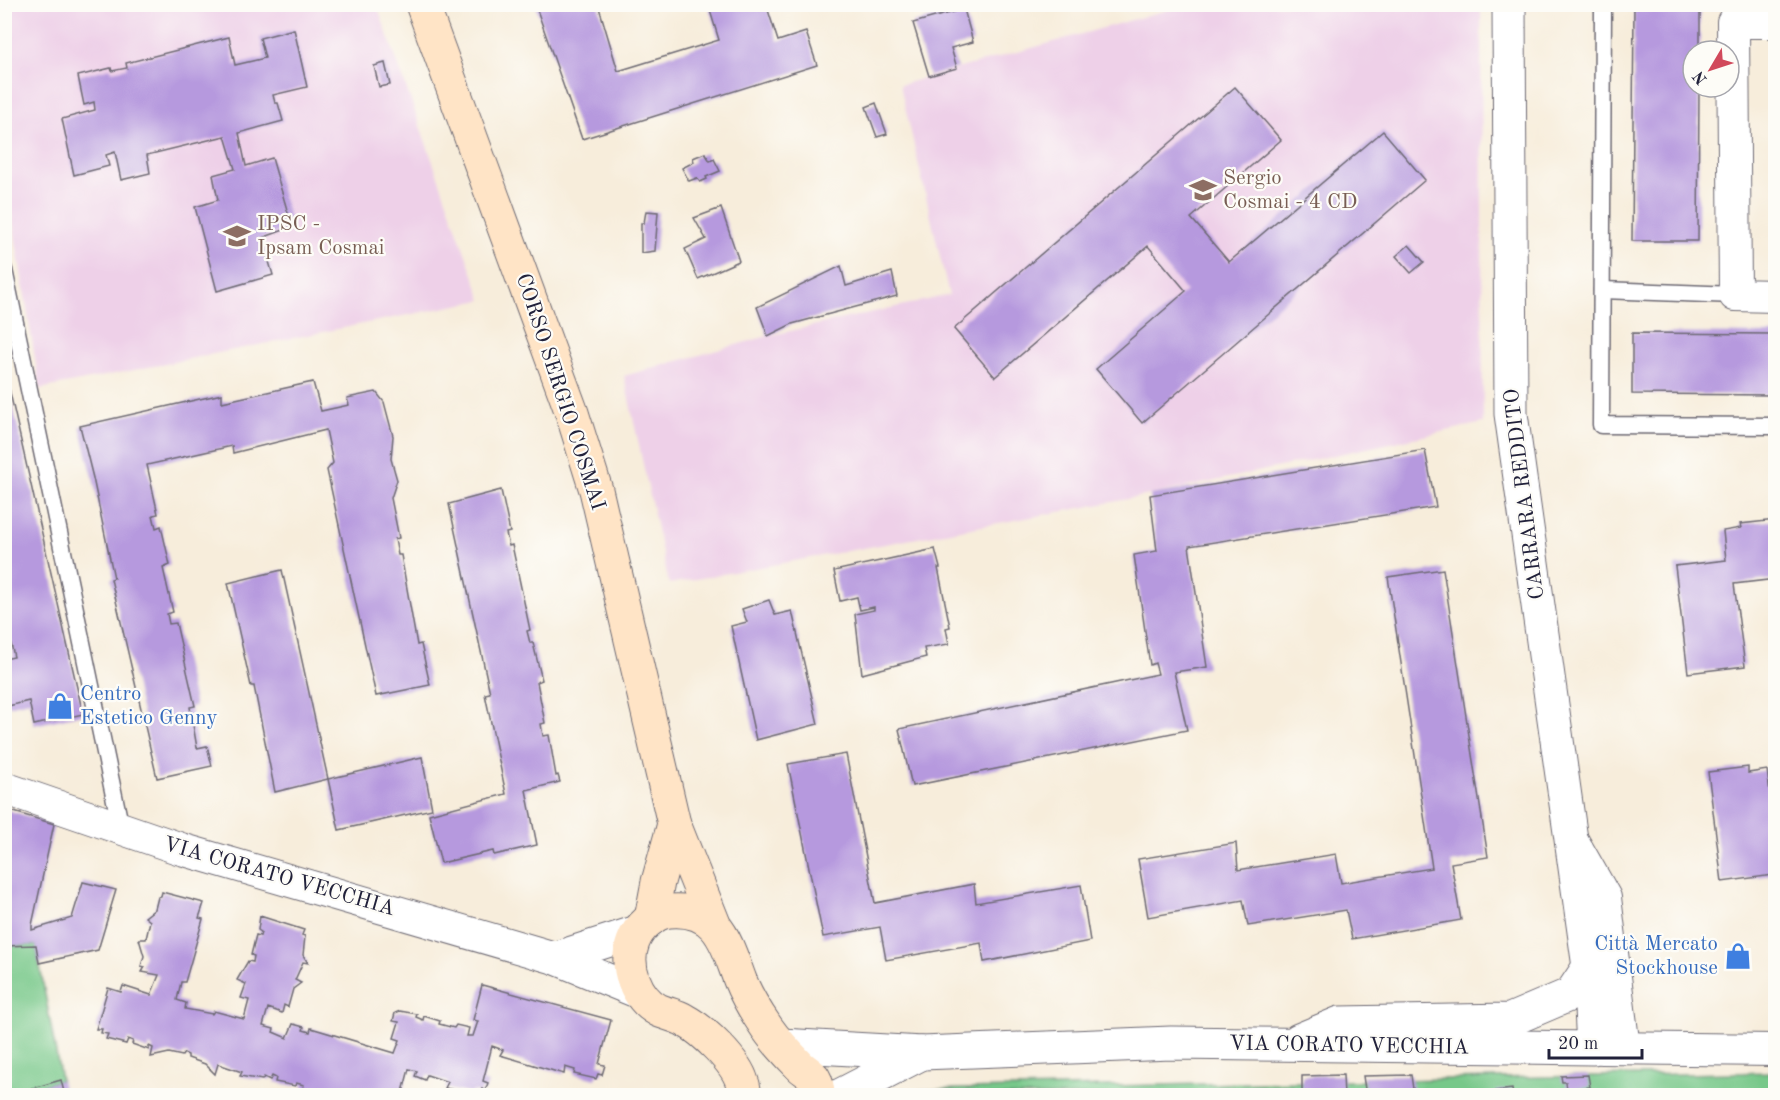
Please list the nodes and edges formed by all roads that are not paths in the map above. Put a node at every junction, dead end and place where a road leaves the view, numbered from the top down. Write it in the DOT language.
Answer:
graph roads {
  1 [pos="422,4"];
  2 [pos="1509,4"];
  3 [pos="1603,4"];
  4 [pos="1776,22"];
  5 [pos="4,270"];
  6 [pos="1602,290"];
  7 [pos="1735,295"];
  8 [pos="1776,296"];
  9 [pos="1776,426"];
  10 [pos="4,788"];
  11 [pos="674,824"];
  12 [pos="121,829"];
  13 [pos="1570,837"];
  14 [pos="714,924"];
  15 [pos="645,925"];
  16 [pos="555,958"];
  17 [pos="1589,967"];
  18 [pos="640,993"];
  19 [pos="782,1045"];
  20 [pos="1285,1046"];
  21 [pos="1608,1048"];
  22 [pos="1776,1050"];
  23 [pos="922,1053"];
  24 [pos="745,1095"];
  25 [pos="818,1095"];
  26 [pos="839,1095"];
  1 -- 11 [label="main road, CORSO SERGIO COSMAI"];
  2 -- 13 [label="street, CARRARA REDDITO"];
  3 -- 6 [label="lane"];
  4 -- 7 [label="street"];
  5 -- 12 [label="lane"];
  6 -- 7 [label="lane"];
  6 -- 9 [label="lane"];
  7 -- 8 [label="street"];
  10 -- 12 [label="street, VIA CORATO VECCHIA"];
  11 -- 14 [label="main road, CORSO SERGIO COSMAI"];
  11 -- 15 [label="main road, CORSO SERGIO COSMAI"];
  12 -- 16 [label="street, VIA CORATO VECCHIA"];
  13 -- 17 [label="street, CARRARA REDDITO"];
  13 -- 21 [label="street, CARRARA REDDITO"];
  14 -- 15 [label="main road"];
  14 -- 19 [label="main road, CORSO SERGIO COSMAI"];
  15 -- 16 [label="street"];
  15 -- 18 [label="main road, CORSO SERGIO COSMAI"];
  16 -- 18 [label="street, VIA CORATO VECCHIA"];
  17 -- 20 [label="street"];
  17 -- 21 [label="street, CARRARA REDDITO"];
  18 -- 24 [label="main road"];
  19 -- 23 [label="street, VIA CORATO VECCHIA"];
  19 -- 25 [label="main road, CORSO SERGIO COSMAI"];
  20 -- 21 [label="street, VIA CORATO VECCHIA"];
  20 -- 23 [label="street, VIA CORATO VECCHIA"];
  21 -- 22 [label="street, VIA CORATO VECCHIA"];
  23 -- 26 [label="street, VIA CORATO VECCHIA"];
}
